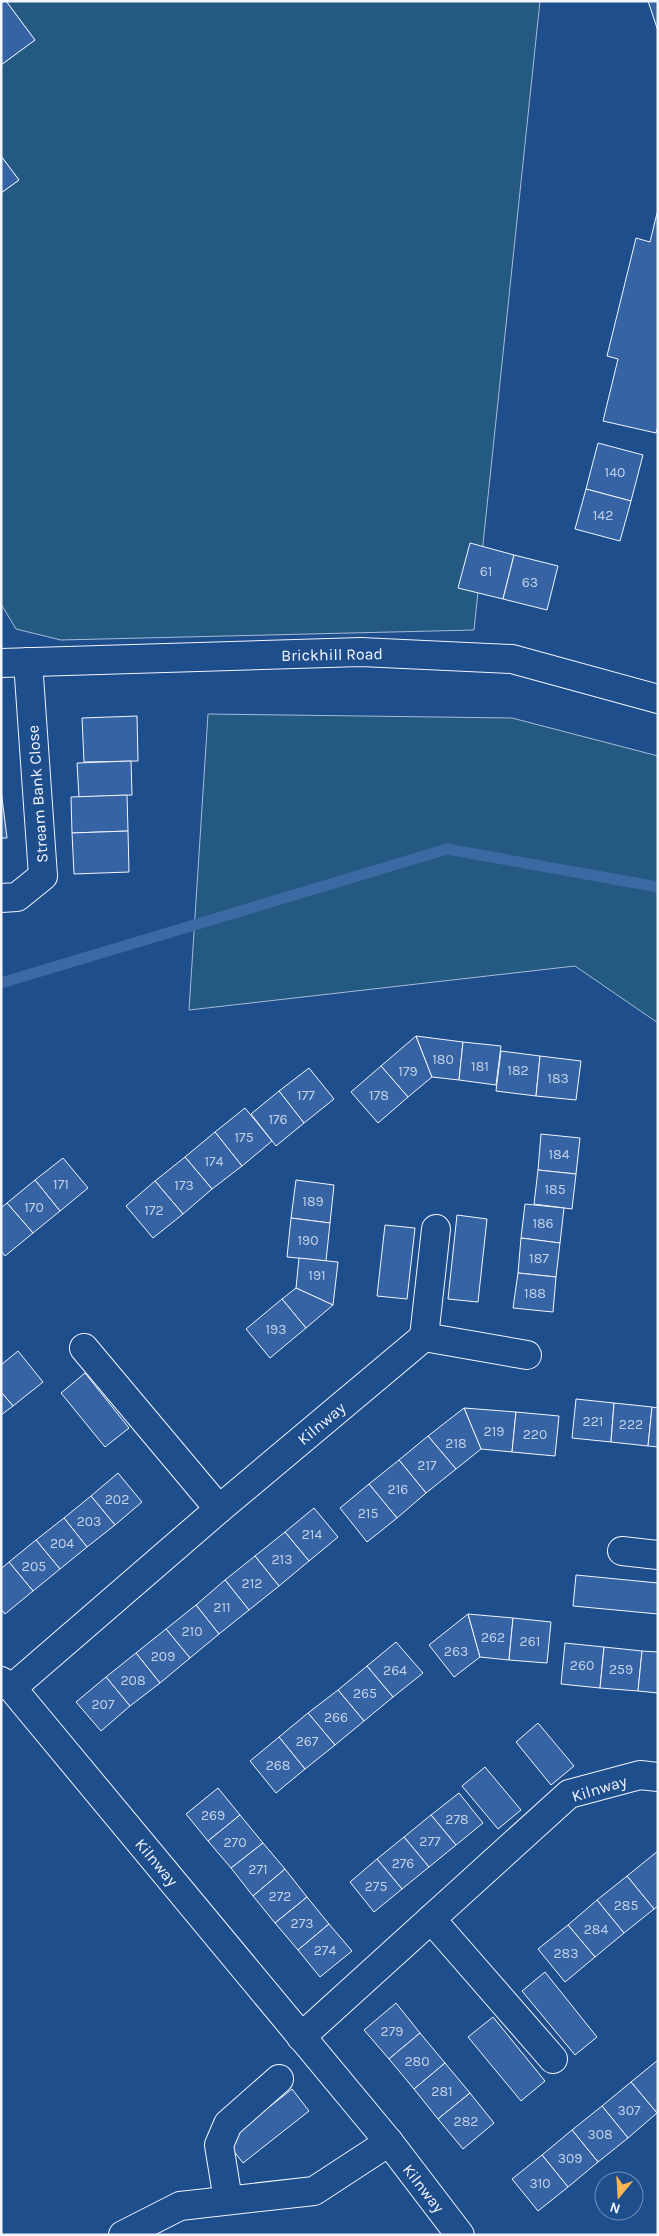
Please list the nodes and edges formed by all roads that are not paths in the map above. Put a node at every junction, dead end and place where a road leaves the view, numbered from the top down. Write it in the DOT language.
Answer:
graph roads {
  1 [pos="28,662"];
  2 [pos="1,663"];
  3 [pos="658,699"];
  4 [pos="1,898"];
  5 [pos="436,1229"];
  6 [pos="424,1337"];
  7 [pos="84,1348"];
  8 [pos="527,1355"];
  9 [pos="219,1509"];
  10 [pos="622,1552"];
  11 [pos="658,1555"];
  12 [pos="7,1684"];
  13 [pos="658,1777"];
  14 [pos="431,1919"];
  15 [pos="301,2037"];
  16 [pos="553,2059"];
  17 [pos="279,2079"];
  18 [pos="389,2142"];
  19 [pos="228,2200"];
  20 [pos="123,2235"];
  21 [pos="460,2235"];
  1 -- 2 [label="street, Brickhill Road"];
  1 -- 3 [label="street, Brickhill Road"];
  1 -- 4 [label="street, Stream Bank Close"];
  5 -- 6 [label="street"];
  6 -- 8 [label="street"];
  6 -- 9 [label="street, Kilnway"];
  7 -- 9 [label="street"];
  9 -- 12 [label="street, Kilnway"];
  10 -- 11 [label="street"];
  12 -- 15 [label="street, Kilnway"];
  13 -- 14 [label="street, Kilnway"];
  14 -- 15 [label="street, Kilnway"];
  14 -- 16 [label="street"];
  15 -- 18 [label="street, Kilnway"];
  17 -- 19 [label="street"];
  18 -- 19 [label="street"];
  18 -- 21 [label="street, Kilnway"];
  19 -- 20 [label="street"];
}
